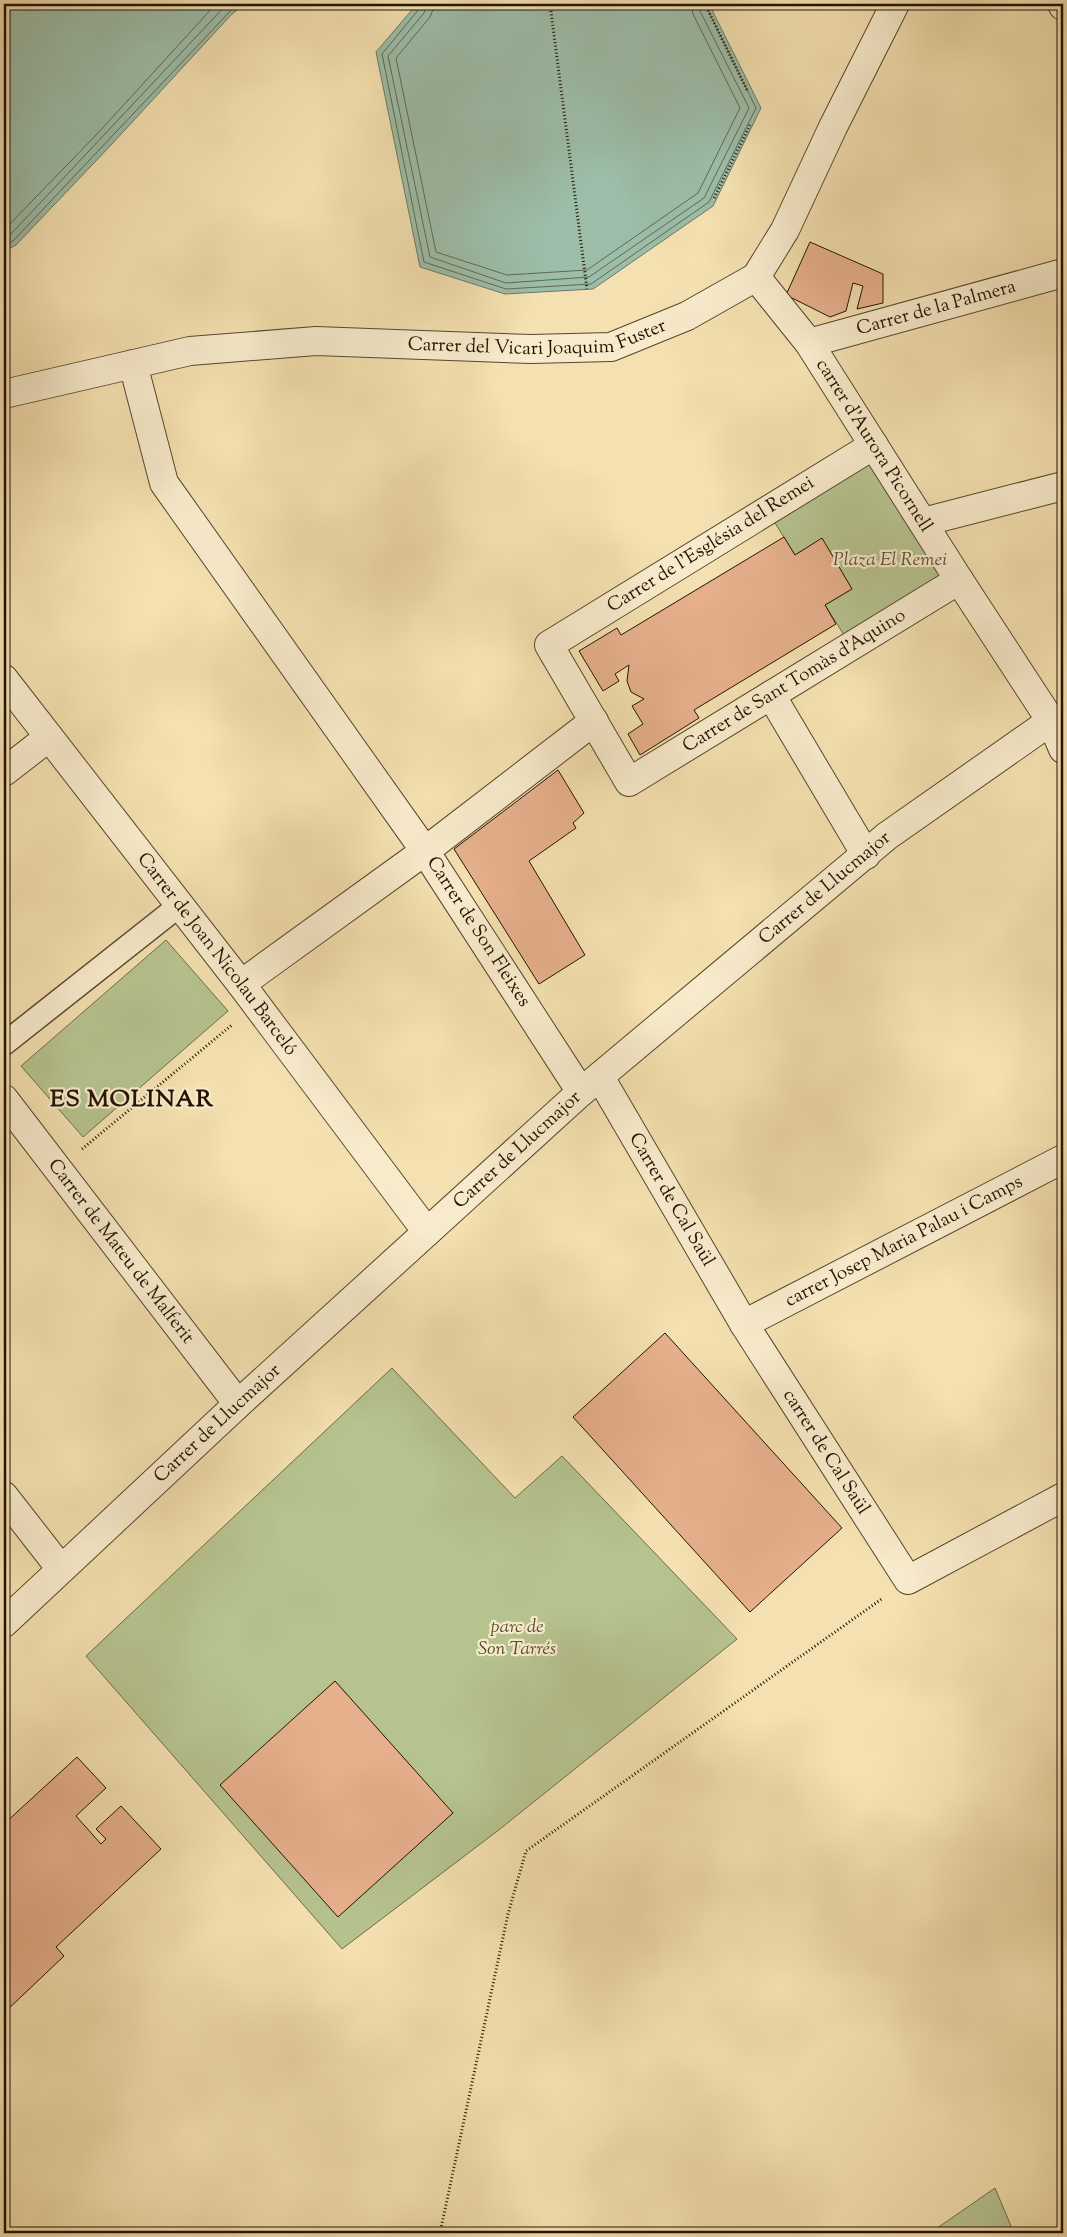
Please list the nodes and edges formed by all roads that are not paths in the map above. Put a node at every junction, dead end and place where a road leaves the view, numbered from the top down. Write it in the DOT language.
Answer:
graph roads {
  1 [pos="896,4"];
  2 [pos="1063,274"];
  3 [pos="756,277"];
  4 [pos="809,343"];
  5 [pos="133,364"];
  6 [pos="4,394"];
  7 [pos="874,445"];
  8 [pos="1063,486"];
  9 [pos="922,522"];
  10 [pos="959,580"];
  11 [pos="4,678"];
  12 [pos="771,695"];
  13 [pos="1057,719"];
  14 [pos="594,721"];
  15 [pos="49,737"];
  16 [pos="1063,749"];
  17 [pos="4,772"];
  18 [pos="425,850"];
  19 [pos="866,855"];
  20 [pos="180,905"];
  21 [pos="249,994"];
  22 [pos="4,1044"];
  23 [pos="591,1084"];
  24 [pos="4,1099"];
  25 [pos="1063,1159"];
  26 [pos="427,1232"];
  27 [pos="744,1324"];
  28 [pos="238,1404"];
  29 [pos="4,1496"];
  30 [pos="1063,1497"];
  31 [pos="61,1569"];
  32 [pos="4,1624"];
  1 -- 3 [label="street, Carrer del Vicari Joaquim Fuster"];
  2 -- 4 [label="street, Carrer de la Palmera"];
  3 -- 4 [label="street, carrer d'Aurora Picornell"];
  3 -- 5 [label="street, Carrer del Vicari Joaquim Fuster"];
  4 -- 7 [label="street, carrer d'Aurora Picornell"];
  5 -- 6 [label="street, Carrer del Vicari Joaquim Fuster"];
  5 -- 18 [label="street"];
  7 -- 9 [label="street, carrer d'Aurora Picornell"];
  7 -- 14 [label="street, Carrer de l'Església del Remei"];
  8 -- 9 [label="street"];
  9 -- 10 [label="street, carrer d'Aurora Picornell"];
  10 -- 12 [label="street, Carrer de Sant Tomàs d'Aquino"];
  10 -- 13 [label="street, carrer d'Aurora Picornell"];
  11 -- 15 [label="street, Carrer de Joan Nicolau Barceló"];
  12 -- 14 [label="street, Carrer de Sant Tomàs d'Aquino"];
  12 -- 19 [label="street"];
  13 -- 16 [label="street, carrer d'Aurora Picornell"];
  13 -- 19 [label="street, Carrer de Llucmajor"];
  14 -- 18 [label="street, Carrer de Son Fleixes"];
  15 -- 17 [label="street"];
  15 -- 20 [label="street, Carrer de Joan Nicolau Barceló"];
  18 -- 21 [label="street"];
  18 -- 23 [label="street, Carrer de Son Fleixes"];
  19 -- 23 [label="street, Carrer de Llucmajor"];
  20 -- 21 [label="street, Carrer de Joan Nicolau Barceló"];
  20 -- 22 [label="street"];
  21 -- 26 [label="street, Carrer de Joan Nicolau Barceló"];
  23 -- 26 [label="street, Carrer de Llucmajor"];
  23 -- 27 [label="street, Carrer de Cal Saül"];
  24 -- 28 [label="street, Carrer de Mateu de Malferit"];
  25 -- 27 [label="street, carrer Josep Maria Palau i Camps"];
  26 -- 28 [label="street, Carrer de Llucmajor"];
  27 -- 30 [label="street, carrer de Cal Saül"];
  28 -- 31 [label="street, Carrer de Llucmajor"];
  29 -- 31 [label="street"];
  31 -- 32 [label="street, Carrer de Llucmajor"];
}
